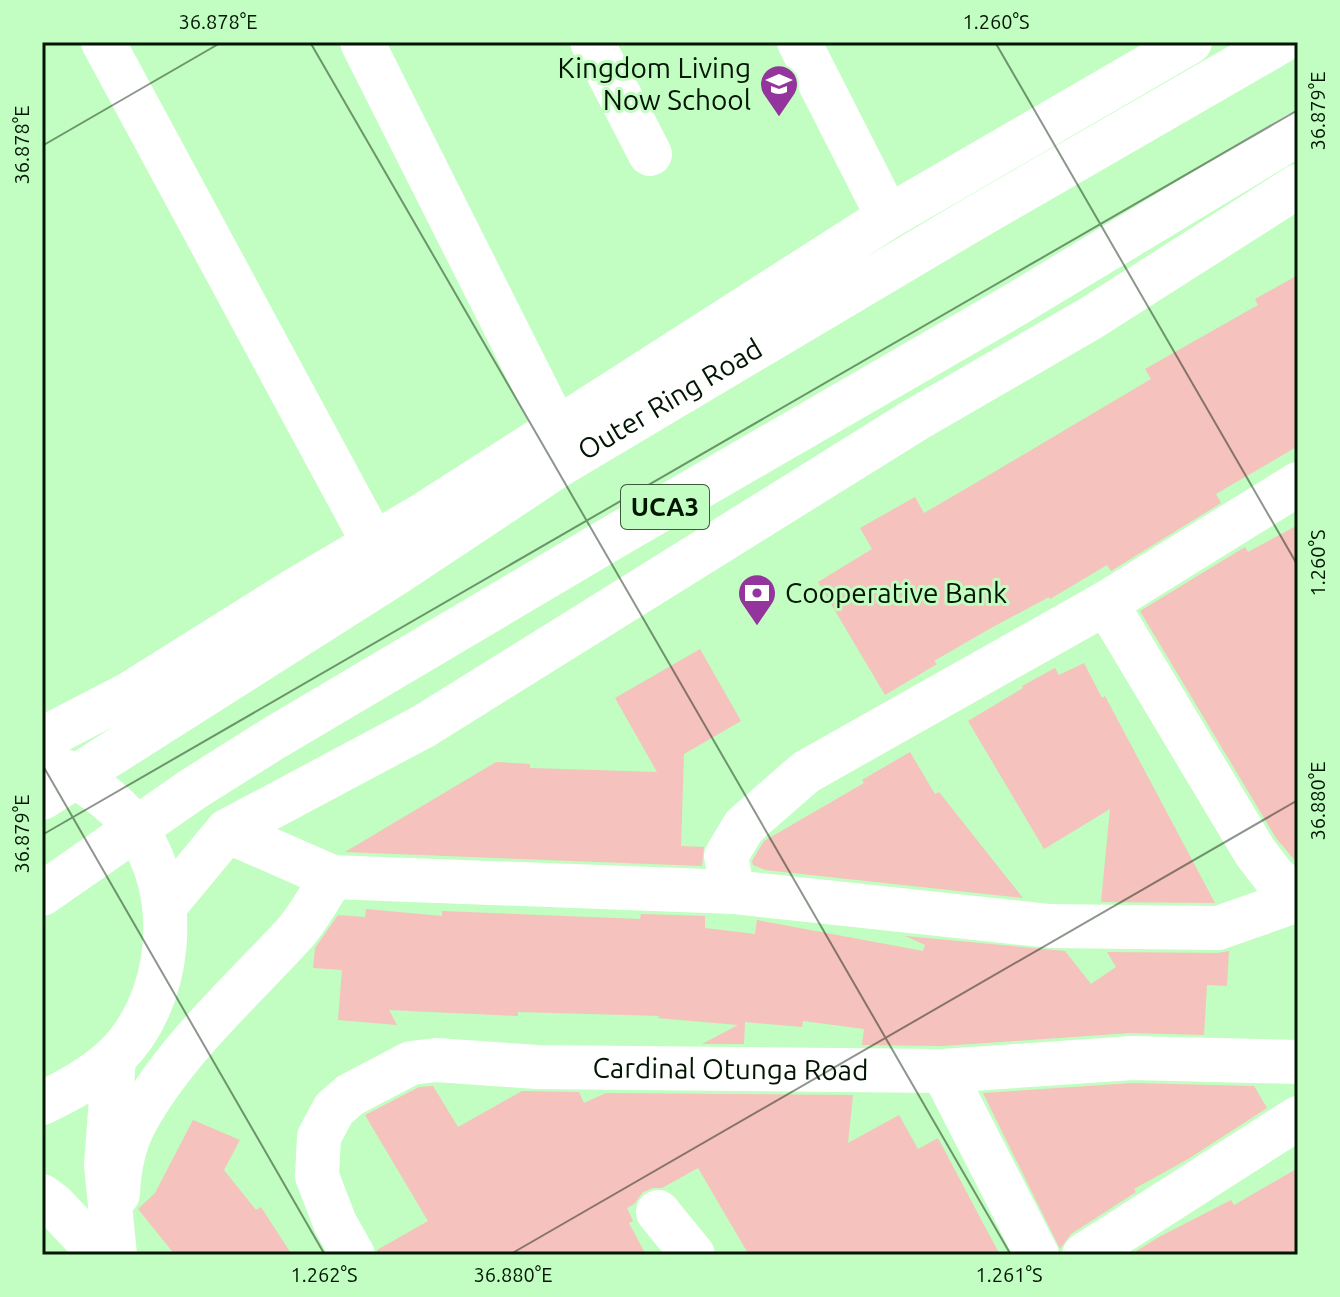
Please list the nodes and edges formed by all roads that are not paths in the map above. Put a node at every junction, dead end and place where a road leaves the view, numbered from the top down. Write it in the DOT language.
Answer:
graph roads {
  1 [pos="103,42"];
  2 [pos="362,42"];
  3 [pos="592,42"];
  4 [pos="799,42"];
  5 [pos="1190,42"];
  6 [pos="1280,42"];
  7 [pos="1298,134"];
  8 [pos="650,154"];
  9 [pos="1298,186"];
  10 [pos="888,217"];
  11 [pos="557,430"];
  12 [pos="1298,484"];
  13 [pos="374,544"];
  14 [pos="1106,603"];
  15 [pos="51,726"];
  16 [pos="42,762"];
  17 [pos="42,798"];
  18 [pos="227,831"];
  19 [pos="332,877"];
  20 [pos="733,892"];
  21 [pos="42,894"];
  22 [pos="162,894"];
  23 [pos="1298,898"];
  24 [pos="114,1058"];
  25 [pos="1298,1062"];
  26 [pos="943,1071"];
  27 [pos="42,1103"];
  28 [pos="1298,1118"];
  29 [pos="42,1196"];
  30 [pos="658,1212"];
  31 [pos="101,1255"];
  32 [pos="115,1255"];
  33 [pos="134,1255"];
  34 [pos="353,1255"];
  35 [pos="693,1255"];
  36 [pos="1037,1255"];
  37 [pos="1084,1255"];
  1 -- 13 [label="main road"];
  2 -- 11 [label="main road"];
  3 -- 8 [label="main road"];
  4 -- 10 [label="main road"];
  5 -- 10 [label="main road, Outer Ring Road"];
  6 -- 17 [label="main road, Outer Ring Road"];
  7 -- 21 [label="main road, UCA3"];
  9 -- 18 [label="main road, UCA3"];
  10 -- 11 [label="main road, Outer Ring Road"];
  11 -- 13 [label="main road, Outer Ring Road"];
  12 -- 14 [label="main road"];
  13 -- 15 [label="main road, Outer Ring Road"];
  14 -- 20 [label="main road"];
  14 -- 23 [label="main road"];
  16 -- 22 [label="main road"];
  18 -- 19 [label="main road"];
  18 -- 22 [label="main road, UCA3"];
  19 -- 20 [label="main road"];
  19 -- 33 [label="main road"];
  20 -- 23 [label="main road"];
  22 -- 24 [label="main road"];
  24 -- 27 [label="main road"];
  24 -- 32 [label="main road"];
  25 -- 26 [label="main road, Cardinal Otunga Road"];
  26 -- 34 [label="main road, Cardinal Otunga Road"];
  26 -- 36 [label="main road"];
  28 -- 37 [label="main road"];
  29 -- 31 [label="main road"];
  30 -- 35 [label="main road"];
}
